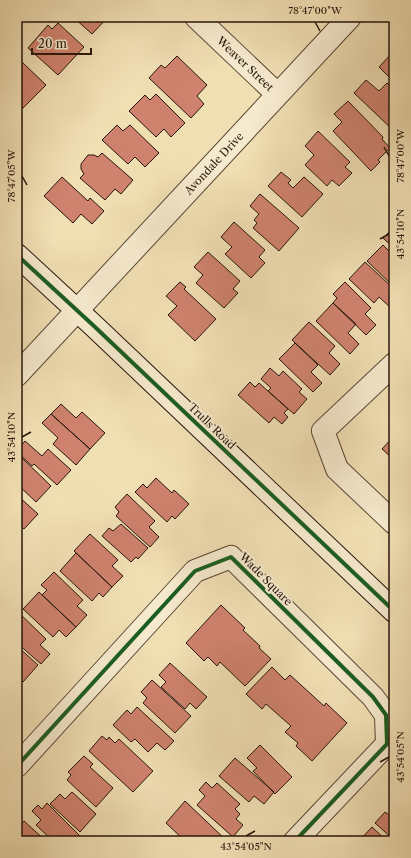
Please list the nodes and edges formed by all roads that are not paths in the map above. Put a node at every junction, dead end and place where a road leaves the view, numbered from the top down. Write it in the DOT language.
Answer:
graph roads {
  1 [pos="196,17"];
  2 [pos="350,17"];
  3 [pos="277,94"];
  4 [pos="17,255"];
  5 [pos="78,311"];
  6 [pos="394,364"];
  7 [pos="17,375"];
  8 [pos="394,523"];
  9 [pos="394,611"];
  10 [pos="17,766"];
  11 [pos="296,841"];
  1 -- 3 [label="street, Weaver Street"];
  2 -- 3 [label="street, Avondale Drive"];
  3 -- 5 [label="street, Avondale Drive"];
  4 -- 5 [label="street, Trulls Road"];
  5 -- 7 [label="street, Avondale Drive"];
  5 -- 9 [label="street, Trulls Road"];
  6 -- 8 [label="street"];
  10 -- 11 [label="street, Wade Square"];
}
